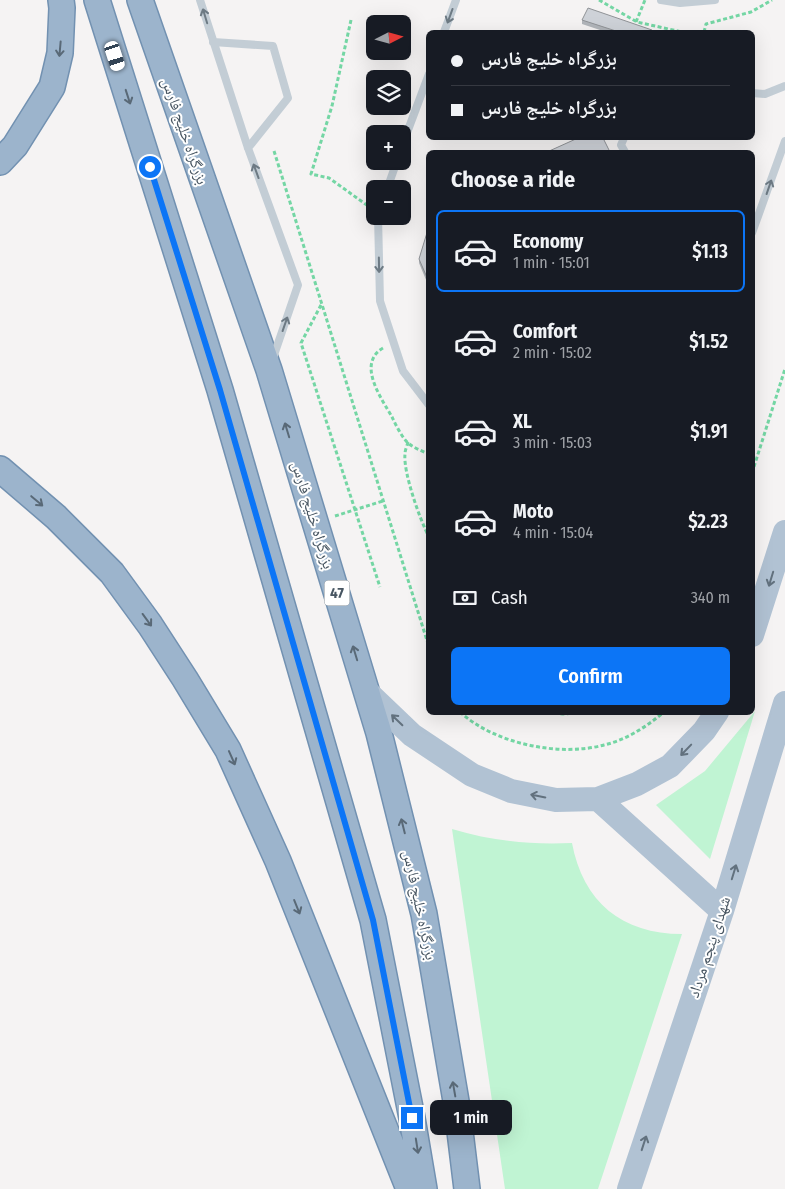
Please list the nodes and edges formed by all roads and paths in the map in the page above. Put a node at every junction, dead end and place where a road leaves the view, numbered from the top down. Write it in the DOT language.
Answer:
graph roads {
  1 [pos="61,0"];
  2 [pos="97,0"];
  3 [pos="140,0"];
  4 [pos="200,0"];
  5 [pos="456,0"];
  6 [pos="599,0"];
  7 [pos="645,0"];
  8 [pos="661,0"];
  9 [pos="715,0"];
  10 [pos="772,0"];
  11 [pos="351,20"];
  12 [pos="636,22"];
  13 [pos="635,27"];
  14 [pos="445,30"];
  15 [pos="673,30"];
  16 [pos="704,30"];
  17 [pos="214,42"];
  18 [pos="426,82"];
  19 [pos="785,86"];
  20 [pos="755,94"];
  21 [pos="410,125"];
  22 [pos="785,141"];
  23 [pos="248,148"];
  24 [pos="274,150"];
  25 [pos="0,162"];
  26 [pos="366,205"];
  27 [pos="378,225"];
  28 [pos="755,225"];
  29 [pos="322,304"];
  30 [pos="394,342"];
  31 [pos="785,369"];
  32 [pos="269,370"];
  33 [pos="426,401"];
  34 [pos="408,442"];
  35 [pos="426,452"];
  36 [pos="755,464"];
  37 [pos="0,470"];
  38 [pos="383,501"];
  39 [pos="355,511"];
  40 [pos="426,532"];
  41 [pos="785,532"];
  42 [pos="380,587"];
  43 [pos="755,626"];
  44 [pos="426,637"];
  45 [pos="368,692"];
  46 [pos="785,703"];
  47 [pos="464,715"];
  48 [pos="660,715"];
  49 [pos="715,715"];
  50 [pos="598,799"];
  51 [pos="722,911"];
  52 [pos="409,1189"];
  53 [pos="424,1189"];
  54 [pos="467,1189"];
  55 [pos="629,1189"];
  1 -- 25 [label="highway, one-way"];
  2 -- 53 [label="highway, one-way"];
  3 -- 32 [label="highway, بزرگراه خلیج فارس / 47"];
  17 -- 4 [label="lane, one-way"];
  5 -- 14 [label="lane, one-way"];
  6 -- 12 [label="path"];
  7 -- 12 [label="path"];
  8 -- 9 [label="lane"];
  10 -- 16 [label="path"];
  11 -- 26 [label="path"];
  12 -- 13 [label="path"];
  12 -- 15 [label="path"];
  17 -- 23 [label="lane"];
  17 -- 23 [label="lane"];
  18 -- 21 [label="lane"];
  19 -- 20 [label="lane"];
  28 -- 22 [label="lane, one-way"];
  32 -- 23 [label="lane, one-way"];
  24 -- 29 [label="path"];
  27 -- 30 [label="lane, one-way"];
  29 -- 38 [label="path"];
  29 -- 39 [label="path"];
  30 -- 33 [label="lane"];
  30 -- 34 [label="path"];
  31 -- 36 [label="path"];
  45 -- 32 [label="highway, بزرگراه خلیج فارس / 47, one-way"];
  34 -- 35 [label="path"];
  34 -- 40 [label="path"];
  37 -- 52 [label="highway, one-way"];
  38 -- 39 [label="path"];
  38 -- 44 [label="path"];
  39 -- 42 [label="path"];
  41 -- 43 [label="main road, one-way"];
  50 -- 45 [label="main road, one-way"];
  54 -- 45 [label="highway, بزرگراه خلیج فارس / 47, one-way"];
  51 -- 46 [label="main road, شهدای پنجم مرداد, one-way"];
  47 -- 48 [label="path"];
  49 -- 50 [label="main road, one-way"];
  50 -- 51 [label="main road"];
  55 -- 51 [label="main road, شهدای پنجم مرداد, one-way"];
}
